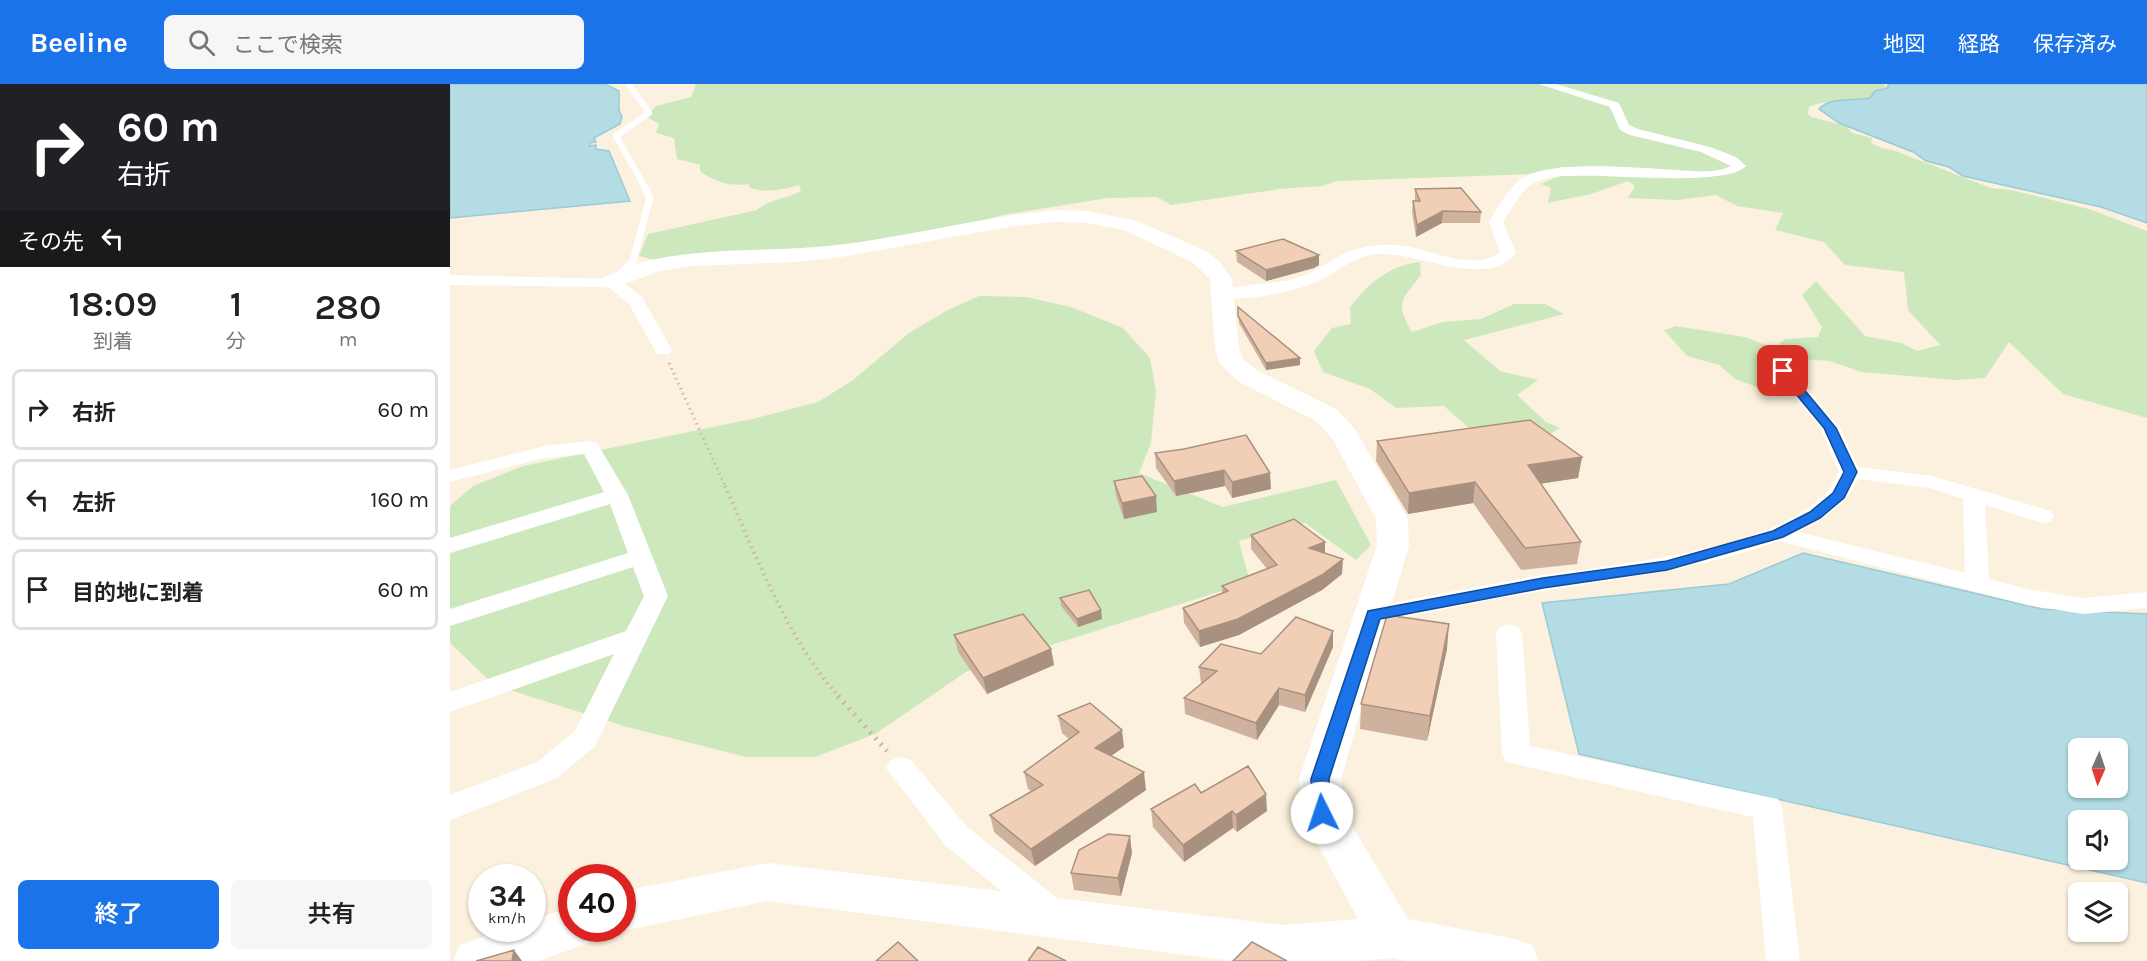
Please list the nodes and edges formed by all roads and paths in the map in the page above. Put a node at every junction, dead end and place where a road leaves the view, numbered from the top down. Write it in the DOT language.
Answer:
graph roads {
  1 [pos="629,84"];
  2 [pos="1544,84"];
  3 [pos="450,280"];
  4 [pos="612,282"];
  5 [pos="1223,294"];
  6 [pos="663,350"];
  7 [pos="1783,371"];
  8 [pos="1850,472"];
  9 [pos="450,476"];
  10 [pos="1974,494"];
  11 [pos="617,495"];
  12 [pos="2043,516"];
  13 [pos="1778,534"];
  14 [pos="450,546"];
  15 [pos="642,556"];
  16 [pos="1977,584"];
  17 [pos="2147,600"];
  18 [pos="1373,615"];
  19 [pos="450,618"];
  20 [pos="1509,633"];
  21 [pos="633,638"];
  22 [pos="450,702"];
  23 [pos="901,768"];
  24 [pos="450,808"];
  25 [pos="636,908"];
  26 [pos="1058,919"];
  27 [pos="558,933"];
  28 [pos="1383,949"];
  29 [pos="477,961"];
  30 [pos="1515,961"];
  31 [pos="1783,961"];
  1 -- 4 [label="lane"];
  2 -- 5 [label="street"];
  3 -- 4 [label="street"];
  4 -- 5 [label="street"];
  4 -- 6 [label="street"];
  5 -- 18 [label="street"];
  6 -- 23 [label="path"];
  7 -- 8 [label="street"];
  8 -- 10 [label="street"];
  8 -- 13 [label="street"];
  9 -- 11 [label="street"];
  10 -- 12 [label="street"];
  10 -- 16 [label="street"];
  11 -- 14 [label="street"];
  11 -- 15 [label="street"];
  13 -- 16 [label="street"];
  13 -- 18 [label="street"];
  15 -- 19 [label="street"];
  15 -- 21 [label="street"];
  16 -- 17 [label="street"];
  18 -- 28 [label="street"];
  20 -- 31 [label="street"];
  21 -- 22 [label="street"];
  21 -- 24 [label="street"];
  23 -- 26 [label="street"];
  25 -- 26 [label="street"];
  26 -- 28 [label="street"];
  27 -- 29 [label="street"];
  28 -- 30 [label="street"];
}
